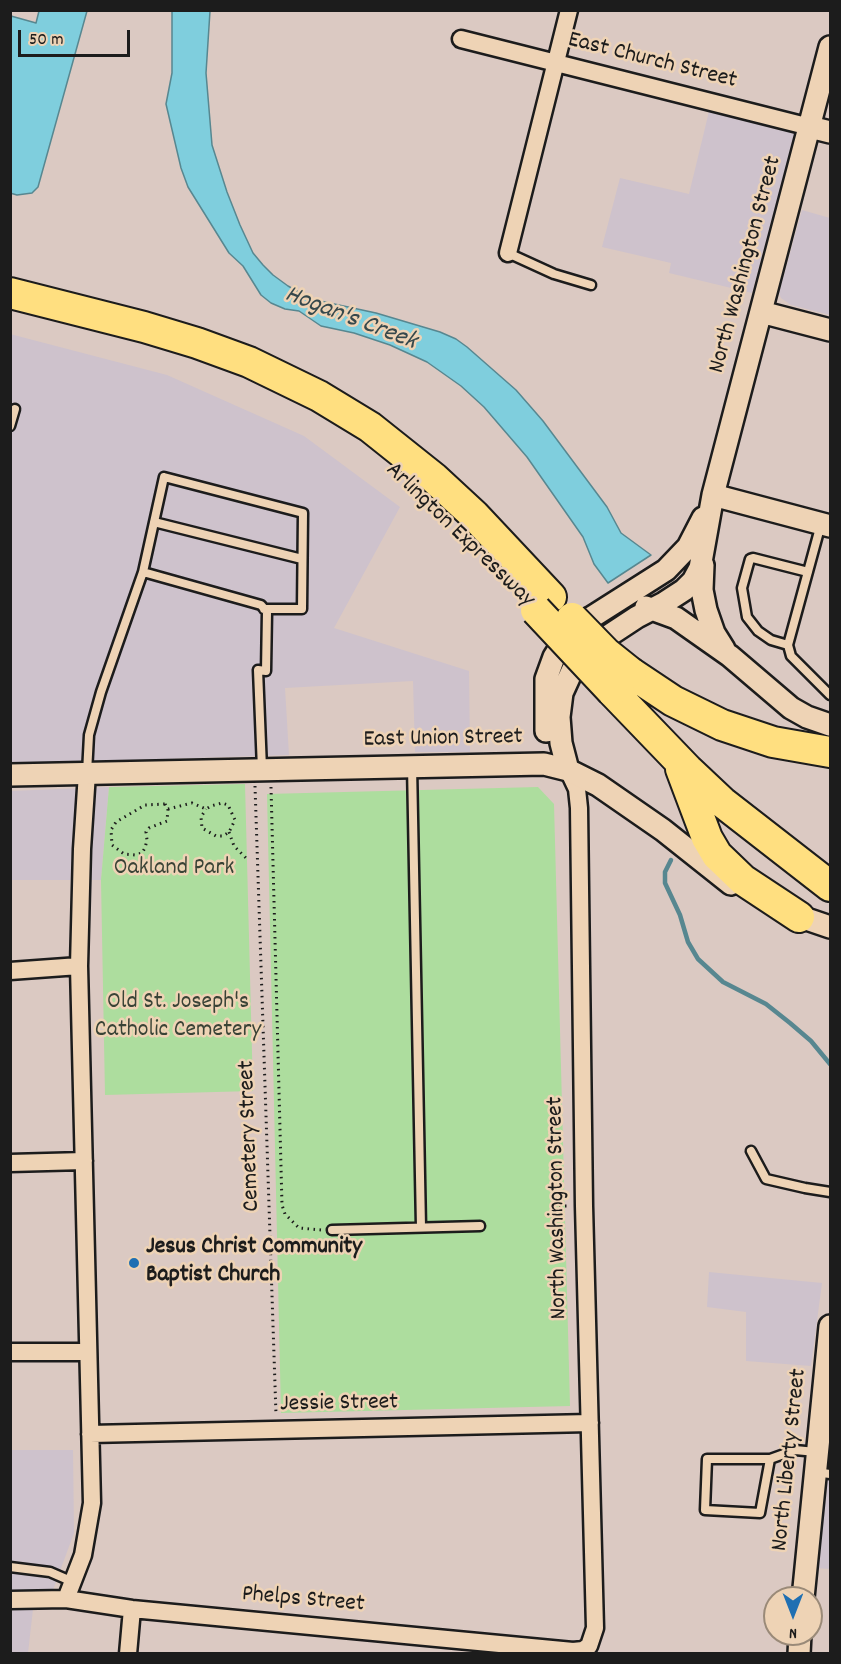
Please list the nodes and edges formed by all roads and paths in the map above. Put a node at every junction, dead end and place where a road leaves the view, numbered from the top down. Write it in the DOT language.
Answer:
graph roads {
  1 [pos="569,10"];
  2 [pos="461,39"];
  3 [pos="831,47"];
  4 [pos="555,63"];
  5 [pos="820,129"];
  6 [pos="508,253"];
  7 [pos="591,285"];
  8 [pos="10,292"];
  9 [pos="761,312"];
  10 [pos="10,313"];
  11 [pos="831,330"];
  12 [pos="15,409"];
  13 [pos="334,416"];
  14 [pos="10,426"];
  15 [pos="713,495"];
  16 [pos="154,522"];
  17 [pos="826,525"];
  18 [pos="703,557"];
  19 [pos="302,559"];
  20 [pos="143,573"];
  21 [pos="808,573"];
  22 [pos="611,607"];
  23 [pos="264,609"];
  24 [pos="653,609"];
  25 [pos="788,645"];
  26 [pos="730,656"];
  27 [pos="622,682"];
  28 [pos="831,694"];
  29 [pos="831,725"];
  30 [pos="831,752"];
  31 [pos="671,753"];
  32 [pos="412,766"];
  33 [pos="262,769"];
  34 [pos="568,770"];
  35 [pos="87,773"];
  36 [pos="10,775"];
  37 [pos="168,809"];
  38 [pos="206,809"];
  39 [pos="229,832"];
  40 [pos="246,858"];
  41 [pos="831,886"];
  42 [pos="799,917"];
  43 [pos="831,927"];
  44 [pos="79,966"];
  45 [pos="10,971"];
  46 [pos="751,1151"];
  47 [pos="84,1161"];
  48 [pos="10,1163"];
  49 [pos="831,1192"];
  50 [pos="553,1206"];
  51 [pos="568,1206"];
  52 [pos="480,1226"];
  53 [pos="421,1227"];
  54 [pos="332,1230"];
  55 [pos="831,1326"];
  56 [pos="10,1352"];
  57 [pos="87,1352"];
  58 [pos="828,1363"];
  59 [pos="590,1423"];
  60 [pos="277,1430"];
  61 [pos="90,1434"];
  62 [pos="770,1459"];
  63 [pos="821,1466"];
  64 [pos="10,1568"];
  65 [pos="73,1582"];
  66 [pos="805,1586"];
  67 [pos="66,1599"];
  68 [pos="10,1600"];
  69 [pos="132,1609"];
  70 [pos="462,1646"];
  71 [pos="589,1646"];
  72 [pos="128,1653"];
  1 -- 4 [label="street"];
  2 -- 4 [label="street, East Church Street"];
  3 -- 5 [label="street, North Washington Street"];
  4 -- 5 [label="street, East Church Street"];
  4 -- 6 [label="street"];
  5 -- 9 [label="street, North Washington Street"];
  6 -- 7 [label="lane"];
  8 -- 13 [label="highway, Arlington Expressway"];
  9 -- 11 [label="street"];
  9 -- 15 [label="street, North Washington Street"];
  10 -- 13 [label="highway, Arlington Expressway"];
  12 -- 14 [label="lane"];
  13 -- 27 [label="highway, Arlington Expressway, bridge"];
  15 -- 17 [label="street"];
  15 -- 18 [label="street, North Washington Street"];
  15 -- 22 [label="street, North Washington Street"];
  16 -- 19 [label="lane"];
  16 -- 19 [label="lane"];
  16 -- 20 [label="lane"];
  17 -- 21 [label="lane"];
  18 -- 24 [label="street, North Washington Street"];
  18 -- 26 [label="street"];
  19 -- 23 [label="lane"];
  20 -- 23 [label="lane"];
  20 -- 35 [label="lane"];
  21 -- 25 [label="lane"];
  21 -- 25 [label="lane"];
  22 -- 24 [label="street"];
  22 -- 34 [label="street, North Washington Street"];
  23 -- 33 [label="lane"];
  24 -- 26 [label="street"];
  24 -- 34 [label="street, North Washington Street"];
  25 -- 28 [label="lane"];
  26 -- 29 [label="street"];
  27 -- 30 [label="highway, Arlington Expressway"];
  27 -- 31 [label="highway, Arlington Expressway"];
  31 -- 41 [label="highway, Arlington Expressway"];
  31 -- 42 [label="highway"];
  32 -- 33 [label="street, East Union Street"];
  32 -- 34 [label="street, East Union Street"];
  32 -- 53 [label="lane"];
  33 -- 35 [label="street, East Union Street"];
  33 -- 54 [label="path"];
  33 -- 60 [label="path, Cemetery Street"];
  34 -- 42 [label="street, East Union Street"];
  34 -- 59 [label="street, North Washington Street"];
  35 -- 36 [label="street, East Union Street"];
  35 -- 44 [label="street"];
  37 -- 37 [label="path"];
  37 -- 38 [label="path"];
  38 -- 39 [label="path"];
  38 -- 39 [label="path"];
  39 -- 40 [label="path"];
  42 -- 43 [label="street, East Union Street"];
  44 -- 45 [label="street"];
  44 -- 47 [label="street"];
  46 -- 49 [label="lane"];
  47 -- 48 [label="street"];
  47 -- 57 [label="street"];
  50 -- 51 [label="path"];
  52 -- 53 [label="lane"];
  53 -- 54 [label="lane"];
  55 -- 58 [label="street, North Liberty Street"];
  56 -- 57 [label="street"];
  57 -- 61 [label="street"];
  58 -- 63 [label="street, North Liberty Street"];
  59 -- 60 [label="street, Jessie Street"];
  59 -- 71 [label="street, North Washington Street"];
  60 -- 61 [label="street, Jessie Street"];
  61 -- 65 [label="street"];
  62 -- 62 [label="lane"];
  62 -- 63 [label="lane"];
  63 -- 66 [label="street, North Liberty Street"];
  64 -- 65 [label="lane"];
  65 -- 67 [label="street"];
  67 -- 68 [label="street, Phelps Street"];
  67 -- 69 [label="street, Phelps Street"];
  69 -- 70 [label="street, Phelps Street"];
  69 -- 72 [label="street"];
  70 -- 71 [label="street, Phelps Street"];
}
